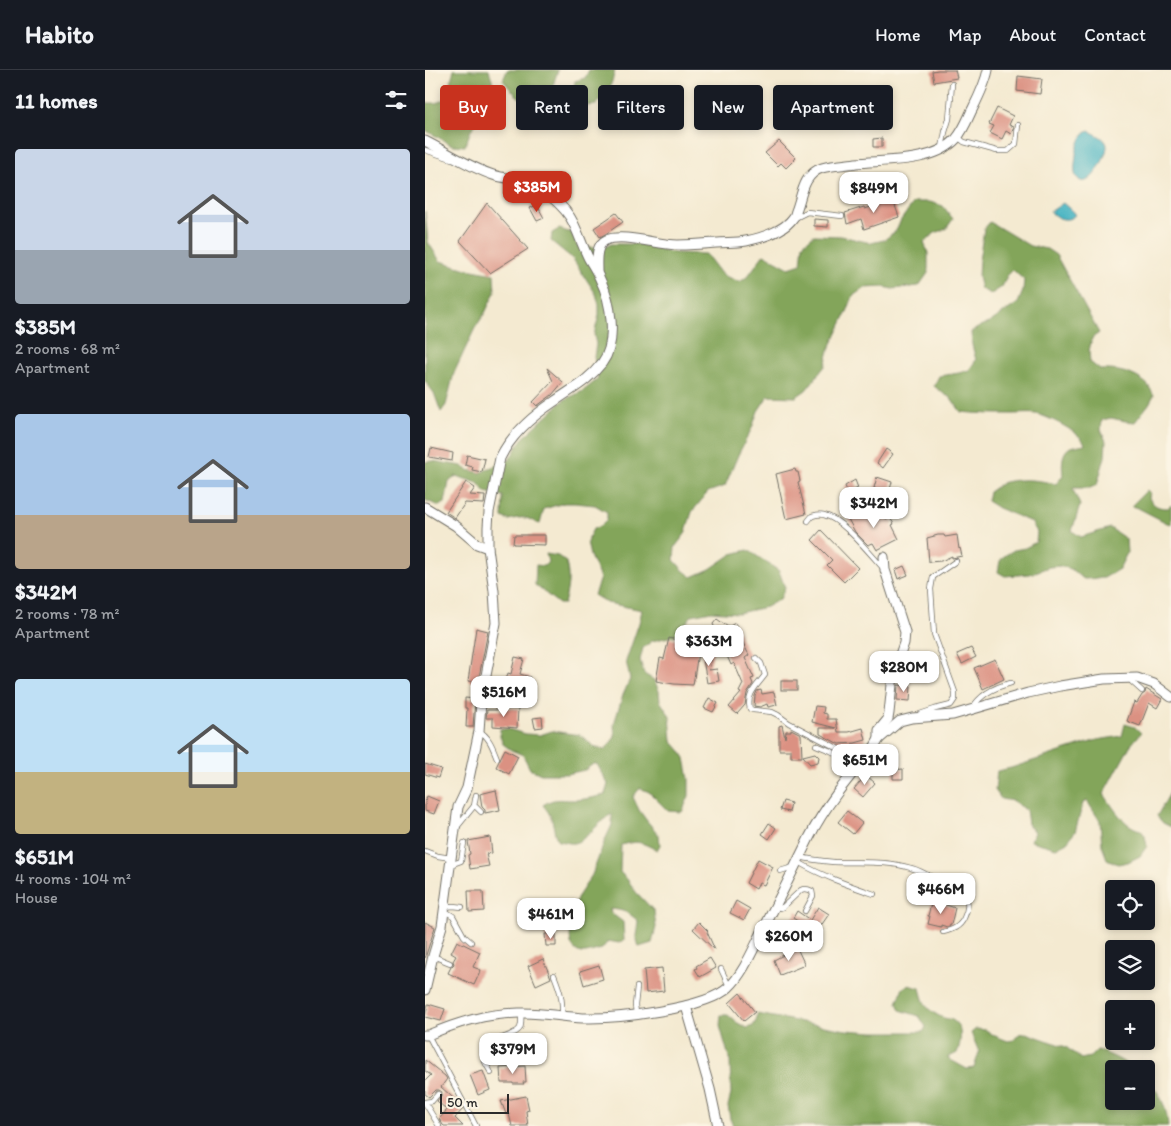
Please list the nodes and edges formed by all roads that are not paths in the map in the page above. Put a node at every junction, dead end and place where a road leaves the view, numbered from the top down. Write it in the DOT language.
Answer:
graph roads {
  1 [pos="988,70"];
  2 [pos="952,84"];
  3 [pos="1018,126"];
  4 [pos="958,137"];
  5 [pos="425,141"];
  6 [pos="942,149"];
  7 [pos="425,150"];
  8 [pos="469,164"];
  9 [pos="842,216"];
  10 [pos="793,218"];
  11 [pos="597,272"];
  12 [pos="425,506"];
  13 [pos="808,521"];
  14 [pos="488,548"];
  15 [pos="884,557"];
  16 [pos="956,562"];
  17 [pos="885,570"];
  18 [pos="756,658"];
  19 [pos="1130,678"];
  20 [pos="1011,683"];
  21 [pos="1142,691"];
  22 [pos="1171,697"];
  23 [pos="971,710"];
  24 [pos="912,718"];
  25 [pos="479,731"];
  26 [pos="879,739"];
  27 [pos="816,745"];
  28 [pos="497,758"];
  29 [pos="860,764"];
  30 [pos="476,795"];
  31 [pos="474,806"];
  32 [pos="481,812"];
  33 [pos="456,827"];
  34 [pos="464,843"];
  35 [pos="425,852"];
  36 [pos="451,861"];
  37 [pos="798,862"];
  38 [pos="780,871"];
  39 [pos="874,894"];
  40 [pos="776,906"];
  41 [pos="462,907"];
  42 [pos="445,909"];
  43 [pos="805,910"];
  44 [pos="943,932"];
  45 [pos="471,942"];
  46 [pos="433,956"];
  47 [pos="450,963"];
  48 [pos="721,969"];
  49 [pos="554,975"];
  50 [pos="637,987"];
  51 [pos="730,987"];
  52 [pos="425,990"];
  53 [pos="686,1006"];
  54 [pos="521,1012"];
  55 [pos="636,1014"];
  56 [pos="562,1016"];
  57 [pos="427,1035"];
  58 [pos="491,1073"];
  59 [pos="438,1094"];
  60 [pos="425,1102"];
  61 [pos="439,1126"];
  62 [pos="476,1126"];
  63 [pos="719,1126"];
  1 -- 4 [label="street"];
  2 -- 6 [label="lane"];
  3 -- 4 [label="lane"];
  4 -- 6 [label="street"];
  5 -- 8 [label="street"];
  6 -- 10 [label="street"];
  7 -- 8 [label="lane"];
  8 -- 11 [label="street"];
  9 -- 10 [label="lane"];
  10 -- 11 [label="street"];
  11 -- 14 [label="street"];
  12 -- 14 [label="street"];
  13 -- 17 [label="lane"];
  14 -- 25 [label="street"];
  15 -- 17 [label="street"];
  16 -- 24 [label="lane"];
  17 -- 26 [label="street"];
  18 -- 29 [label="lane"];
  19 -- 21 [label="lane"];
  19 -- 22 [label="street"];
  19 -- 23 [label="street"];
  20 -- 23 [label="lane"];
  23 -- 24 [label="street"];
  24 -- 26 [label="street"];
  25 -- 28 [label="lane"];
  25 -- 33 [label="street"];
  26 -- 29 [label="street"];
  27 -- 29 [label="lane"];
  29 -- 37 [label="street"];
  30 -- 31 [label="lane"];
  31 -- 32 [label="lane"];
  31 -- 33 [label="lane"];
  33 -- 36 [label="street"];
  34 -- 36 [label="lane"];
  35 -- 36 [label="lane"];
  36 -- 42 [label="street"];
  37 -- 38 [label="lane"];
  37 -- 39 [label="lane"];
  37 -- 40 [label="street"];
  37 -- 44 [label="lane"];
  40 -- 43 [label="lane"];
  40 -- 51 [label="street"];
  41 -- 42 [label="lane"];
  42 -- 45 [label="lane"];
  42 -- 46 [label="street"];
  46 -- 47 [label="lane"];
  46 -- 52 [label="street"];
  48 -- 51 [label="lane"];
  49 -- 56 [label="lane"];
  50 -- 55 [label="lane"];
  51 -- 53 [label="street"];
  53 -- 55 [label="street"];
  53 -- 63 [label="street"];
  54 -- 56 [label="street"];
  54 -- 57 [label="street"];
  54 -- 58 [label="lane"];
  55 -- 56 [label="street"];
  57 -- 62 [label="lane"];
  59 -- 60 [label="lane"];
  60 -- 61 [label="lane"];
}
